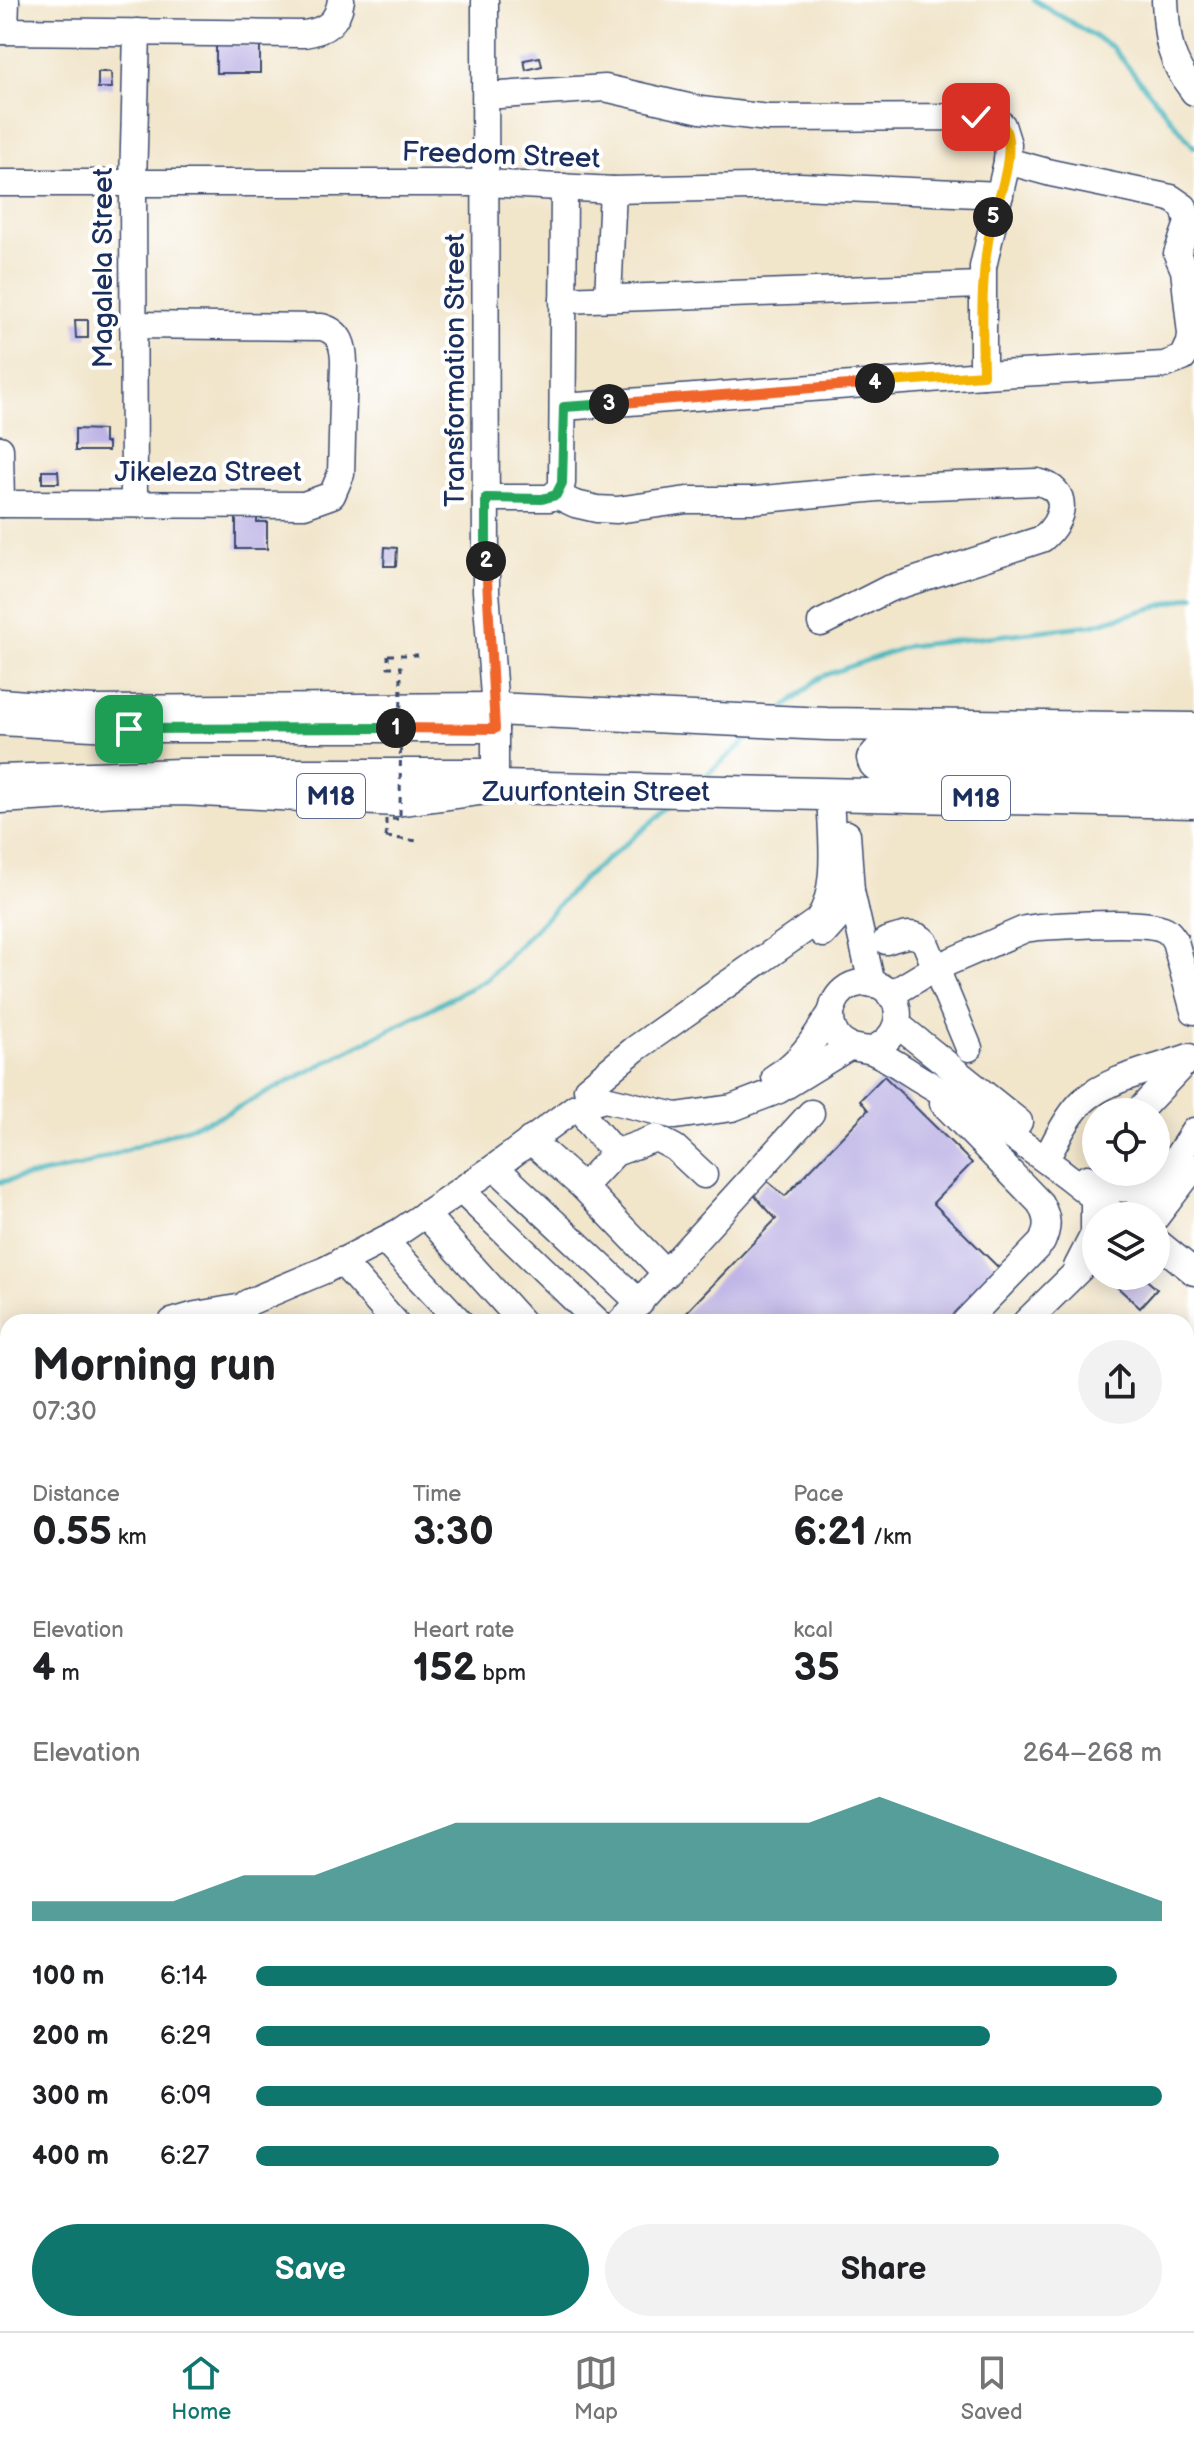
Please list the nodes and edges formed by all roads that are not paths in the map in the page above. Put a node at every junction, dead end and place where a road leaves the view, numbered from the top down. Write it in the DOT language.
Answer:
graph roads {
  1 [pos="6,0"];
  2 [pos="341,0"];
  3 [pos="485,0"];
  4 [pos="1165,0"];
  5 [pos="3,31"];
  6 [pos="137,32"];
  7 [pos="1194,92"];
  8 [pos="486,96"];
  9 [pos="1007,161"];
  10 [pos="0,183"];
  11 [pos="486,183"];
  12 [pos="133,184"];
  13 [pos="564,187"];
  14 [pos="613,190"];
  15 [pos="1000,195"];
  16 [pos="981,285"];
  17 [pos="608,298"];
  18 [pos="563,300"];
  19 [pos="133,325"];
  20 [pos="983,375"];
  21 [pos="564,407"];
  22 [pos="0,449"];
  23 [pos="556,495"];
  24 [pos="486,498"];
  25 [pos="0,504"];
  26 [pos="134,504"];
  27 [pos="821,623"];
  28 [pos="0,705"];
  29 [pos="495,719"];
  30 [pos="0,722"];
  31 [pos="1194,729"];
  32 [pos="1194,754"];
  33 [pos="1194,775"];
  34 [pos="0,778"];
  35 [pos="495,779"];
  36 [pos="838,794"];
  37 [pos="0,797"];
  38 [pos="1194,802"];
  39 [pos="851,891"];
  40 [pos="826,932"];
  41 [pos="886,941"];
  42 [pos="935,968"];
  43 [pos="872,988"];
  44 [pos="1194,1011"];
  45 [pos="831,1013"];
  46 [pos="898,1025"];
  47 [pos="969,1048"];
  48 [pos="860,1049"];
  49 [pos="1192,1054"];
  50 [pos="917,1077"];
  51 [pos="587,1089"];
  52 [pos="622,1089"];
  53 [pos="1151,1098"];
  54 [pos="811,1113"];
  55 [pos="589,1123"];
  56 [pos="1194,1131"];
  57 [pos="524,1144"];
  58 [pos="1052,1148"];
  59 [pos="615,1153"];
  60 [pos="495,1167"];
  61 [pos="1194,1167"];
  62 [pos="1170,1168"];
  63 [pos="704,1175"];
  64 [pos="1139,1186"];
  65 [pos="583,1187"];
  66 [pos="1090,1187"];
  67 [pos="461,1190"];
  68 [pos="1091,1202"];
  69 [pos="1113,1202"];
  70 [pos="1152,1202"];
  71 [pos="425,1214"];
  72 [pos="384,1240"];
  73 [pos="1170,1252"];
  74 [pos="341,1261"];
  75 [pos="1194,1272"];
  76 [pos="667,1274"];
  77 [pos="1082,1278"];
  78 [pos="630,1313"];
  79 [pos="244,1314"];
  80 [pos="388,1314"];
  81 [pos="453,1314"];
  82 [pos="515,1314"];
  83 [pos="590,1314"];
  84 [pos="973,1314"];
  85 [pos="1043,1314"];
  1 -- 5 [label="street"];
  2 -- 6 [label="street"];
  3 -- 8 [label="street, Transformation Street"];
  4 -- 7 [label="street"];
  5 -- 6 [label="street"];
  6 -- 12 [label="street, Magalela Street"];
  8 -- 9 [label="street"];
  8 -- 11 [label="street, Transformation Street"];
  9 -- 15 [label="street"];
  9 -- 20 [label="street"];
  10 -- 12 [label="street, Freedom Street"];
  11 -- 12 [label="street, Freedom Street"];
  11 -- 13 [label="street, Freedom Street"];
  11 -- 24 [label="street, Transformation Street"];
  12 -- 19 [label="street, Magalela Street"];
  13 -- 14 [label="street, Freedom Street"];
  13 -- 18 [label="street"];
  14 -- 15 [label="street, Freedom Street"];
  14 -- 17 [label="street"];
  15 -- 16 [label="street"];
  16 -- 17 [label="street"];
  16 -- 20 [label="street"];
  17 -- 18 [label="street"];
  18 -- 21 [label="street"];
  19 -- 26 [label="street, Magalela Street"];
  19 -- 26 [label="street, Jikeleza Street"];
  20 -- 21 [label="street"];
  21 -- 23 [label="street"];
  22 -- 25 [label="street, Jikeleza Street"];
  23 -- 24 [label="street"];
  23 -- 27 [label="street"];
  24 -- 29 [label="street, Transformation Street"];
  25 -- 26 [label="street, Jikeleza Street"];
  28 -- 29 [label="main road"];
  29 -- 30 [label="street"];
  29 -- 31 [label="main road"];
  29 -- 35 [label="street, Transformation Street"];
  32 -- 33 [label="street"];
  34 -- 35 [label="street"];
  35 -- 36 [label="main road, Zuurfontein Street / M18"];
  35 -- 37 [label="main road, Zuurfontein Street / M18"];
  36 -- 38 [label="main road, Zuurfontein Street / M18"];
  36 -- 39 [label="street"];
  36 -- 51 [label="street"];
  39 -- 40 [label="street"];
  39 -- 43 [label="street"];
  40 -- 43 [label="street"];
  40 -- 52 [label="street"];
  41 -- 42 [label="street"];
  42 -- 43 [label="street"];
  42 -- 44 [label="street"];
  42 -- 47 [label="street"];
  43 -- 45 [label="street"];
  43 -- 46 [label="street"];
  45 -- 48 [label="street"];
  45 -- 52 [label="street"];
  46 -- 48 [label="street"];
  46 -- 58 [label="street"];
  48 -- 50 [label="street"];
  48 -- 57 [label="street"];
  49 -- 53 [label="street"];
  49 -- 58 [label="street"];
  50 -- 66 [label="street"];
  50 -- 84 [label="street"];
  51 -- 52 [label="street"];
  51 -- 57 [label="street"];
  54 -- 76 [label="street"];
  55 -- 59 [label="street"];
  56 -- 62 [label="street"];
  57 -- 60 [label="street"];
  57 -- 65 [label="street"];
  58 -- 66 [label="street"];
  59 -- 63 [label="street"];
  59 -- 65 [label="street"];
  60 -- 67 [label="street"];
  60 -- 78 [label="street"];
  61 -- 70 [label="street"];
  64 -- 66 [label="street"];
  65 -- 76 [label="street"];
  66 -- 68 [label="street"];
  66 -- 69 [label="street"];
  67 -- 71 [label="street"];
  67 -- 83 [label="street"];
  71 -- 72 [label="street"];
  71 -- 82 [label="street"];
  72 -- 74 [label="street"];
  72 -- 81 [label="street"];
  73 -- 75 [label="street"];
  74 -- 79 [label="street"];
  74 -- 80 [label="street"];
  76 -- 78 [label="street"];
  77 -- 85 [label="street"];
}
